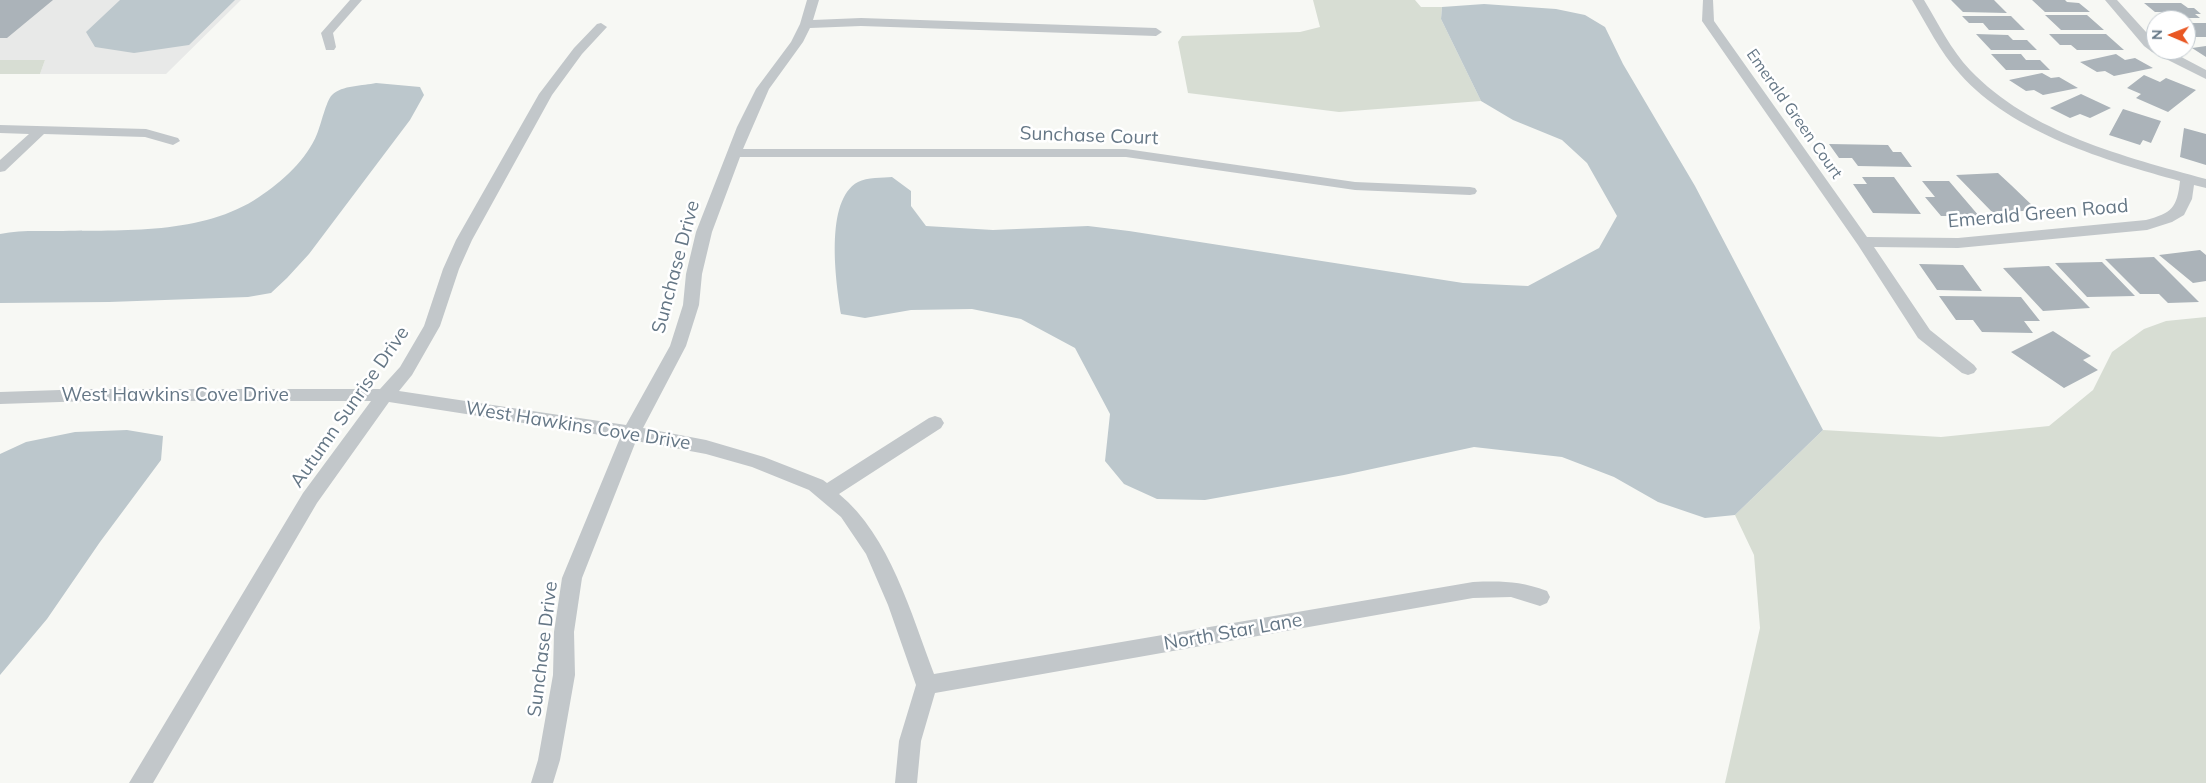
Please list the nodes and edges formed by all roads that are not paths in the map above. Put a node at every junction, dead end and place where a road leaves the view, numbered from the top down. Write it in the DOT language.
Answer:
graph roads {
  1 [pos="356,0"];
  2 [pos="813,0"];
  3 [pos="1918,0"];
  4 [pos="2111,0"];
  5 [pos="1708,2"];
  6 [pos="806,24"];
  7 [pos="601,27"];
  8 [pos="1156,32"];
  9 [pos="2146,40"];
  10 [pos="330,47"];
  11 [pos="2178,60"];
  12 [pos="2206,75"];
  13 [pos="0,129"];
  14 [pos="41,130"];
  15 [pos="173,141"];
  16 [pos="734,153"];
  17 [pos="0,168"];
  18 [pos="2188,179"];
  19 [pos="2206,184"];
  20 [pos="1470,191"];
  21 [pos="1863,242"];
  22 [pos="1968,368"];
  23 [pos="385,395"];
  24 [pos="0,398"];
  25 [pos="935,423"];
  26 [pos="632,433"];
  27 [pos="826,493"];
  28 [pos="1540,597"];
  29 [pos="927,685"];
  30 [pos="140,783"];
  31 [pos="542,783"];
  32 [pos="906,783"];
  1 -- 10 [label="street"];
  2 -- 6 [label="street, Sunchase Drive"];
  3 -- 18 [label="street"];
  4 -- 9 [label="street"];
  5 -- 21 [label="street, Emerald Green Court"];
  6 -- 8 [label="street"];
  6 -- 16 [label="street, Sunchase Drive"];
  7 -- 23 [label="street, Autumn Sunrise Drive"];
  11 -- 12 [label="street"];
  13 -- 14 [label="street"];
  14 -- 15 [label="street"];
  14 -- 17 [label="street"];
  16 -- 20 [label="street, Sunchase Court"];
  16 -- 26 [label="street, Sunchase Drive"];
  18 -- 19 [label="street"];
  18 -- 21 [label="street, Emerald Green Road"];
  21 -- 22 [label="street, Emerald Green Court"];
  23 -- 24 [label="street, West Hawkins Cove Drive"];
  23 -- 26 [label="street, West Hawkins Cove Drive"];
  23 -- 30 [label="street, Autumn Sunrise Drive"];
  25 -- 27 [label="street"];
  26 -- 27 [label="street, West Hawkins Cove Drive"];
  26 -- 31 [label="street, Sunchase Drive"];
  27 -- 29 [label="street, West Hawkins Cove Drive"];
  28 -- 29 [label="street, North Star Lane"];
  29 -- 32 [label="street"];
}
